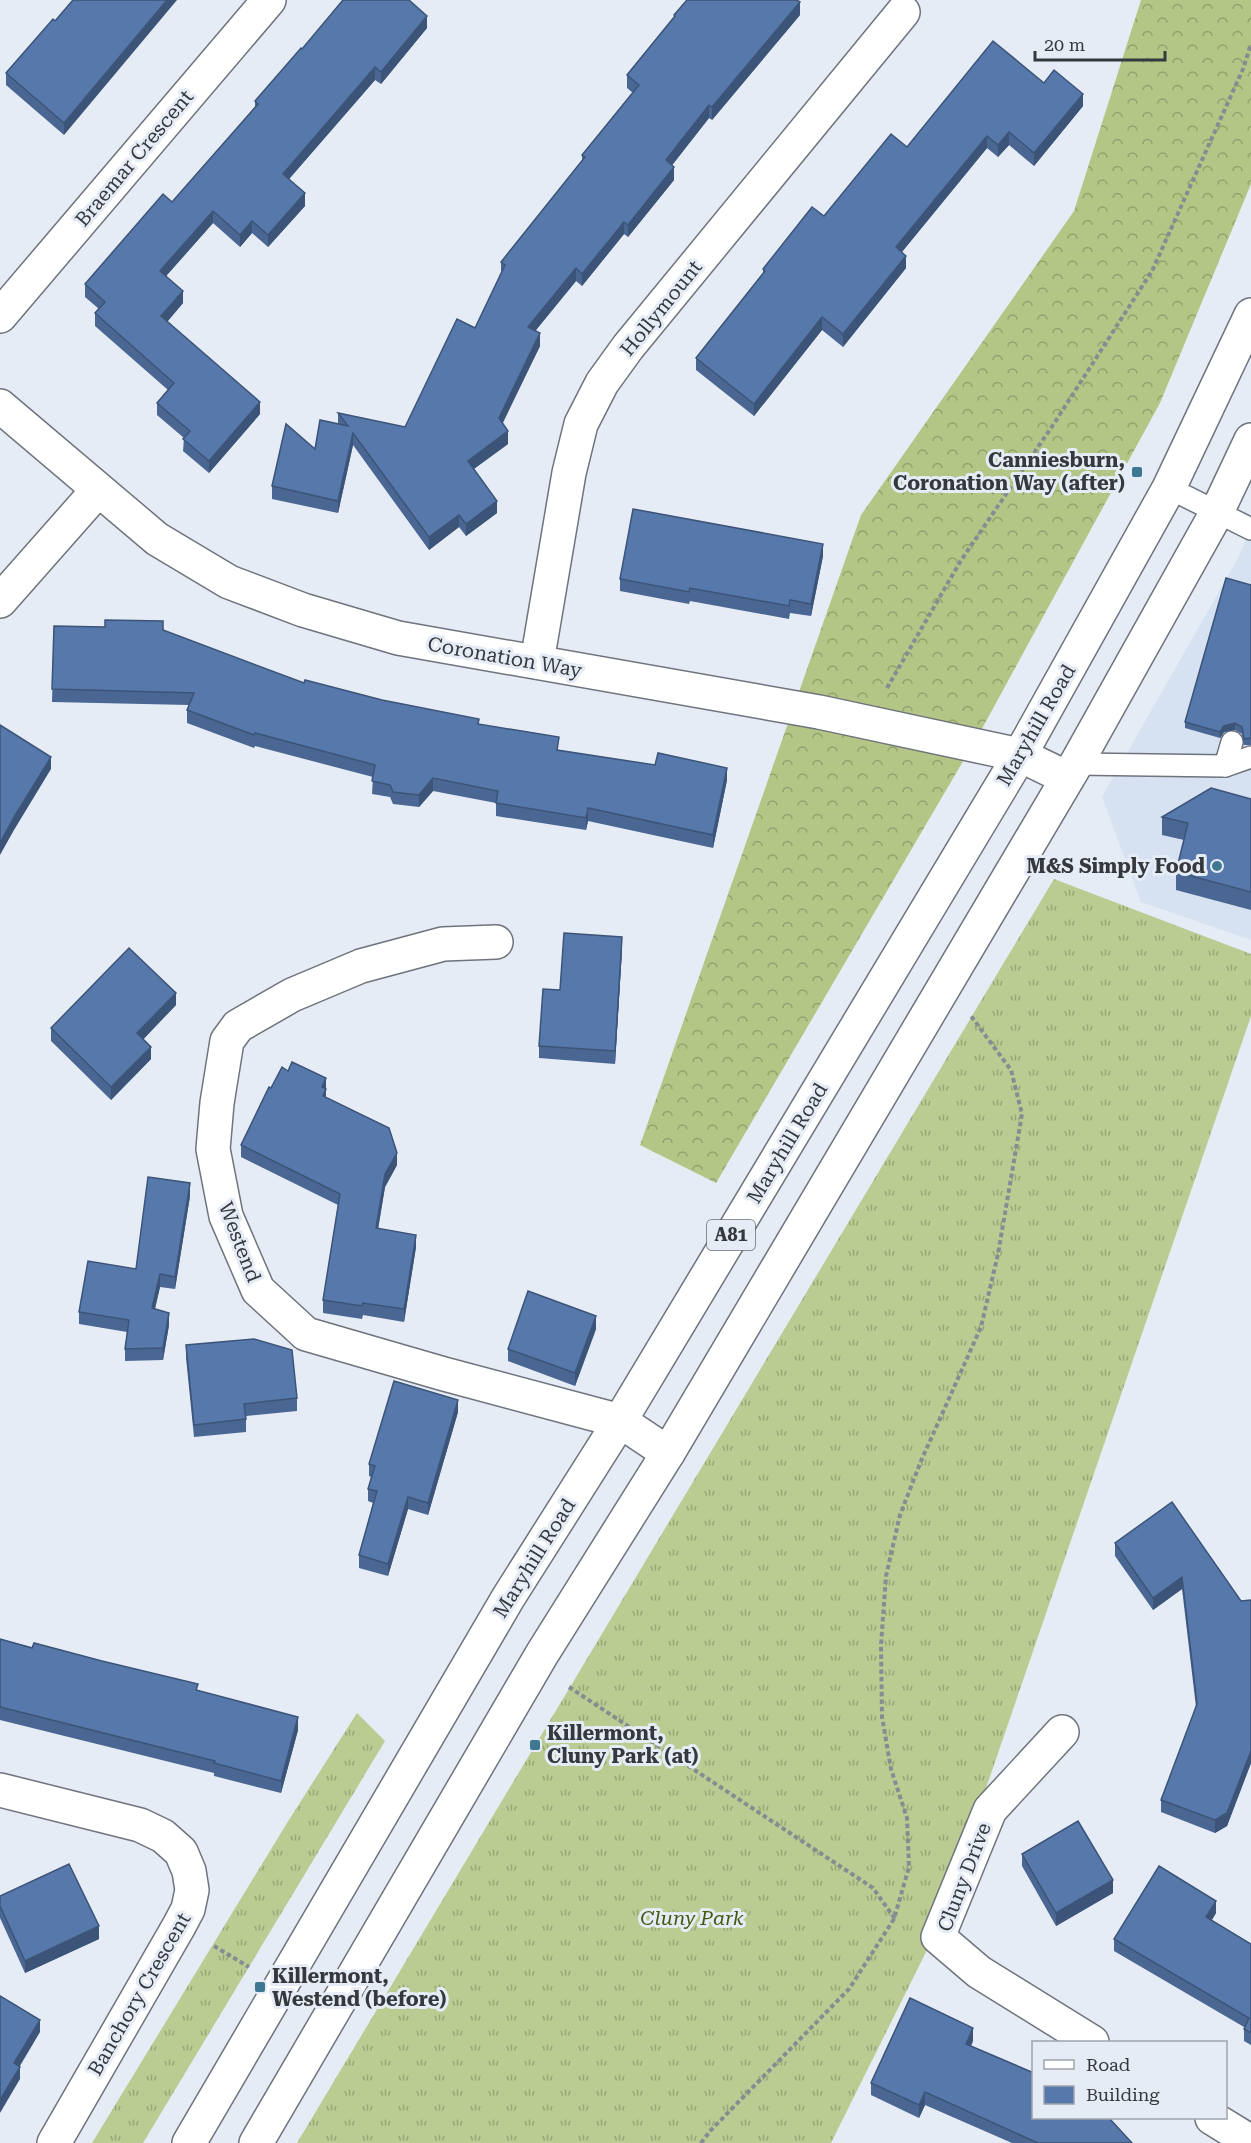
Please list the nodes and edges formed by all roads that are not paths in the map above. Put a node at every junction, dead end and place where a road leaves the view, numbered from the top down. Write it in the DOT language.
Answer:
graph roads {
  1 [pos="268,0"];
  2 [pos="903,12"];
  3 [pos="0,315"];
  4 [pos="1251,315"];
  5 [pos="0,406"];
  6 [pos="1251,440"];
  7 [pos="1169,488"];
  8 [pos="98,490"];
  9 [pos="1217,512"];
  10 [pos="1251,530"];
  11 [pos="0,601"];
  12 [pos="537,662"];
  13 [pos="1232,742"];
  14 [pos="1020,755"];
  15 [pos="1251,757"];
  16 [pos="1225,766"];
  17 [pos="1072,771"];
  18 [pos="496,942"];
  19 [pos="620,1421"];
  20 [pos="668,1453"];
  21 [pos="1062,1732"];
  22 [pos="0,1790"];
  23 [pos="1089,2041"];
  24 [pos="1214,2119"];
  25 [pos="1251,2142"];
  26 [pos="54,2143"];
  27 [pos="189,2143"];
  28 [pos="256,2143"];
  1 -- 3 [label="street, Braemar Crescent"];
  2 -- 12 [label="street, Hollymount"];
  4 -- 7 [label="street, Maryhill Road / A81"];
  5 -- 8 [label="street, Coronation Way"];
  6 -- 9 [label="street, A81"];
  7 -- 9 [label="lane"];
  7 -- 14 [label="street, Maryhill Road / A81"];
  8 -- 11 [label="street"];
  8 -- 12 [label="street, Coronation Way"];
  9 -- 10 [label="lane"];
  9 -- 17 [label="street, A81"];
  12 -- 14 [label="street, Coronation Way"];
  13 -- 16 [label="lane"];
  14 -- 17 [label="street, Coronation Way"];
  14 -- 19 [label="street, Maryhill Road / A81"];
  15 -- 16 [label="lane"];
  16 -- 17 [label="lane"];
  17 -- 20 [label="street, A81"];
  18 -- 19 [label="street, Westend"];
  19 -- 20 [label="street, Westend"];
  19 -- 27 [label="street, Maryhill Road / A81"];
  20 -- 28 [label="street, A81"];
  21 -- 23 [label="street, Cluny Drive"];
  22 -- 26 [label="street, Banchory Crescent"];
  24 -- 25 [label="street"];
}
